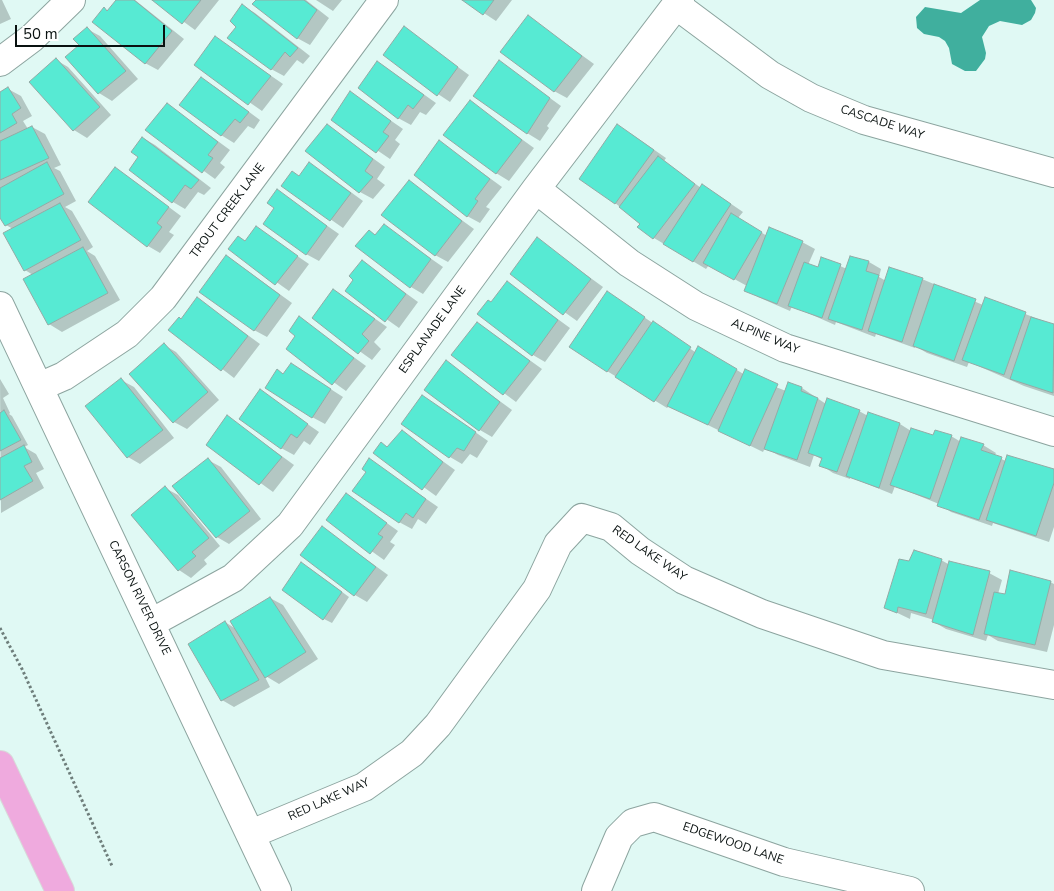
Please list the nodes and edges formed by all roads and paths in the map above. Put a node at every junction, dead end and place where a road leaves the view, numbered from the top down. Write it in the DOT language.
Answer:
graph roads {
  1 [pos="71,0"];
  2 [pos="384,0"];
  3 [pos="678,3"];
  4 [pos="0,62"];
  5 [pos="1054,173"];
  6 [pos="536,190"];
  7 [pos="0,306"];
  8 [pos="39,387"];
  9 [pos="1054,432"];
  10 [pos="151,623"];
  11 [pos="0,628"];
  12 [pos="1054,685"];
  13 [pos="0,765"];
  14 [pos="251,834"];
  15 [pos="112,866"];
  16 [pos="897,890"];
  17 [pos="60,891"];
  18 [pos="277,891"];
  19 [pos="596,891"];
  1 -- 4 [label="street"];
  2 -- 8 [label="street, TROUT CREEK LANE"];
  3 -- 5 [label="street, CASCADE WAY"];
  3 -- 6 [label="street, ESPLANADE LANE"];
  6 -- 9 [label="street, ALPINE WAY"];
  6 -- 10 [label="street, ESPLANADE LANE"];
  7 -- 8 [label="street, CARSON RIVER DRIVE"];
  8 -- 10 [label="street, CARSON RIVER DRIVE"];
  10 -- 14 [label="street, CARSON RIVER DRIVE"];
  11 -- 15 [label="path"];
  12 -- 14 [label="street, RED LAKE WAY"];
  13 -- 17 [label="main road"];
  14 -- 18 [label="street, CARSON RIVER DRIVE"];
  16 -- 19 [label="street, EDGEWOOD LANE"];
}
